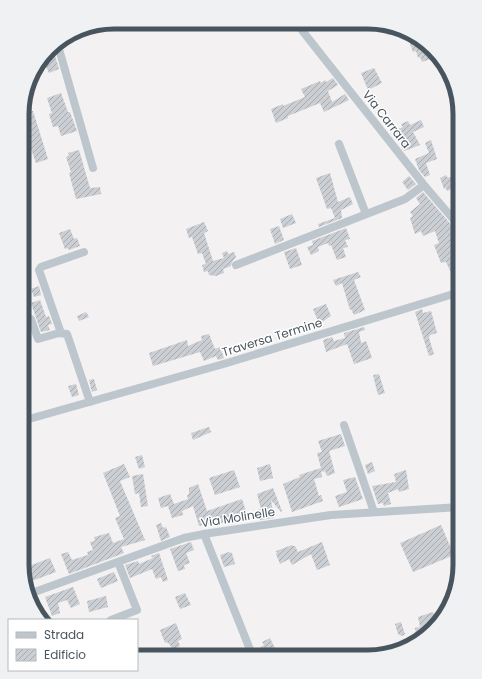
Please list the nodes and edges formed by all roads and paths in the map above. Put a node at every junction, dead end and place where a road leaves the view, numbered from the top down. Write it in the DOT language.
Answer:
graph roads {
  1 [pos="301,29"];
  2 [pos="60,49"];
  3 [pos="339,144"];
  4 [pos="93,168"];
  5 [pos="424,185"];
  6 [pos="366,214"];
  7 [pos="453,219"];
  8 [pos="84,252"];
  9 [pos="236,265"];
  10 [pos="453,294"];
  11 [pos="29,319"];
  12 [pos="61,334"];
  13 [pos="90,402"];
  14 [pos="29,419"];
  15 [pos="344,425"];
  16 [pos="453,508"];
  17 [pos="374,512"];
  18 [pos="204,534"];
  19 [pos="118,562"];
  20 [pos="34,592"];
  21 [pos="115,619"];
  22 [pos="250,650"];
  1 -- 5 [label="street, Via Carrara"];
  2 -- 4 [label="street"];
  3 -- 6 [label="street"];
  5 -- 6 [label="street"];
  5 -- 7 [label="street, Via Carrara"];
  6 -- 9 [label="street"];
  8 -- 12 [label="street"];
  10 -- 13 [label="street, Traversa Termine"];
  11 -- 12 [label="street"];
  12 -- 13 [label="street"];
  13 -- 14 [label="street, Traversa Termine"];
  15 -- 17 [label="street"];
  16 -- 17 [label="street, Via Molinelle"];
  17 -- 18 [label="street, Via Molinelle"];
  18 -- 19 [label="street, Via Molinelle"];
  18 -- 22 [label="street"];
  19 -- 20 [label="street, Via Molinelle"];
  19 -- 21 [label="street"];
}
